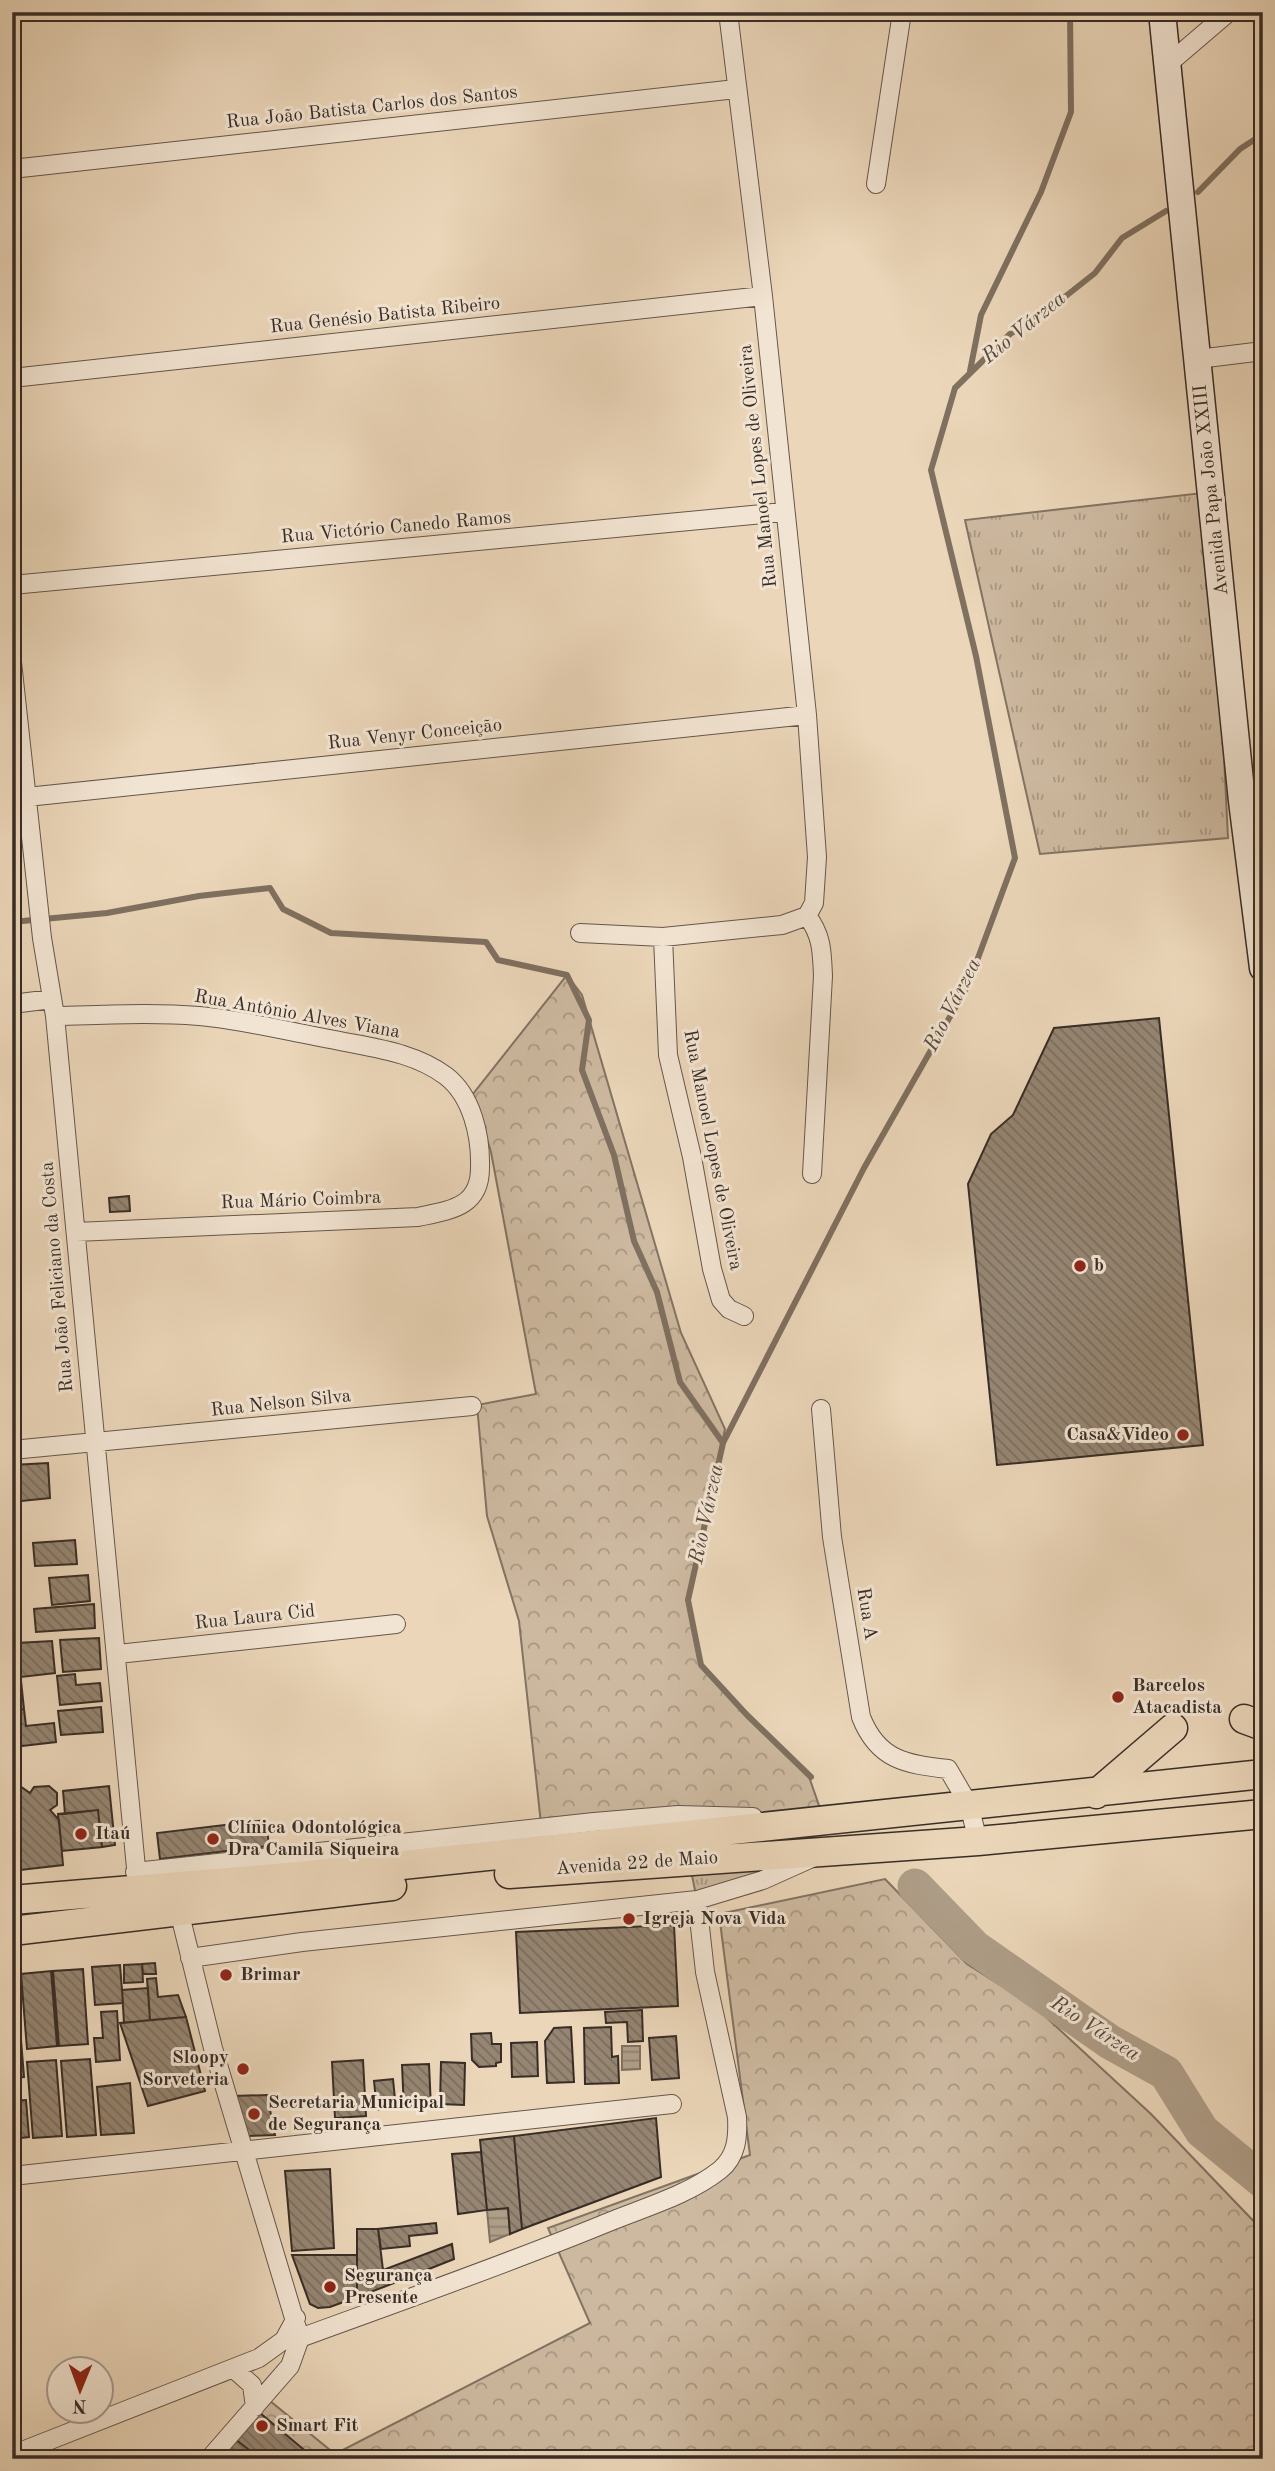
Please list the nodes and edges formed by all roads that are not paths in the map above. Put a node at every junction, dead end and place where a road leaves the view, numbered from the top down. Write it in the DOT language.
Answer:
graph roads {
  1 [pos="728,12"];
  2 [pos="902,12"];
  3 [pos="1162,12"];
  4 [pos="1228,12"];
  5 [pos="1167,65"];
  6 [pos="736,89"];
  7 [pos="12,169"];
  8 [pos="876,184"];
  9 [pos="763,296"];
  10 [pos="1263,351"];
  11 [pos="1198,359"];
  12 [pos="12,378"];
  13 [pos="784,512"];
  14 [pos="12,586"];
  15 [pos="12,662"];
  16 [pos="807,715"];
  17 [pos="18,770"];
  18 [pos="27,797"];
  19 [pos="1253,800"];
  20 [pos="807,916"];
  21 [pos="580,933"];
  22 [pos="663,937"];
  23 [pos="1263,968"];
  24 [pos="12,1004"];
  25 [pos="54,1008"];
  26 [pos="480,1148"];
  27 [pos="812,1174"];
  28 [pos="76,1232"];
  29 [pos="744,1316"];
  30 [pos="472,1406"];
  31 [pos="821,1409"];
  32 [pos="93,1444"];
  33 [pos="12,1450"];
  34 [pos="396,1624"];
  35 [pos="118,1654"];
  36 [pos="1173,1728"];
  37 [pos="1263,1774"];
  38 [pos="1096,1794"];
  39 [pos="969,1805"];
  40 [pos="1263,1814"];
  41 [pos="978,1841"];
  42 [pos="826,1851"];
  43 [pos="137,1881"];
  44 [pos="12,1899"];
  45 [pos="697,1900"];
  46 [pos="179,1911"];
  47 [pos="12,1931"];
  48 [pos="190,1958"];
  49 [pos="672,2104"];
  50 [pos="243,2150"];
  51 [pos="12,2176"];
  52 [pos="296,2318"];
  53 [pos="300,2338"];
  54 [pos="234,2369"];
  55 [pos="255,2407"];
  56 [pos="12,2455"];
  57 [pos="209,2459"];
  1 -- 6 [label="street, Rua Manoel Lopes de Oliveira"];
  2 -- 8 [label="street"];
  3 -- 5 [label="street, Avenida Papa João XXIII"];
  4 -- 5 [label="street"];
  5 -- 11 [label="street, Avenida Papa João XXIII"];
  6 -- 7 [label="street, Rua João Batista Carlos dos Santos"];
  6 -- 9 [label="street, Rua Manoel Lopes de Oliveira"];
  9 -- 12 [label="street, Rua Genésio Batista Ribeiro"];
  9 -- 13 [label="street, Rua Manoel Lopes de Oliveira"];
  10 -- 11 [label="street"];
  11 -- 19 [label="street, Avenida Papa João XXIII"];
  13 -- 14 [label="street, Rua Victório Canedo Ramos"];
  13 -- 16 [label="street, Rua Manoel Lopes de Oliveira"];
  15 -- 17 [label="street, Rua João Feliciano da Costa"];
  16 -- 18 [label="street, Rua Venyr Conceição"];
  16 -- 20 [label="street, Rua Manoel Lopes de Oliveira"];
  17 -- 18 [label="street, Rua João Feliciano da Costa"];
  18 -- 25 [label="street, Rua João Feliciano da Costa"];
  19 -- 23 [label="street, Avenida Papa João XXIII"];
  20 -- 22 [label="street"];
  20 -- 27 [label="street"];
  21 -- 22 [label="street"];
  22 -- 29 [label="street, Rua Manoel Lopes de Oliveira"];
  24 -- 25 [label="street, Rua Antônio Alves Viana"];
  25 -- 26 [label="street, Rua Antônio Alves Viana"];
  25 -- 28 [label="street, Rua João Feliciano da Costa"];
  26 -- 28 [label="street, Rua Mário Coimbra"];
  28 -- 32 [label="street, Rua João Feliciano da Costa"];
  30 -- 32 [label="street, Rua Nelson Silva"];
  31 -- 39 [label="street, Rua A"];
  32 -- 33 [label="street, Rua Nelson Silva"];
  32 -- 35 [label="street, Rua João Feliciano da Costa"];
  34 -- 35 [label="street, Rua Laura Cid"];
  35 -- 43 [label="street, Rua João Feliciano da Costa"];
  36 -- 38 [label="main road"];
  37 -- 38 [label="main road, Avenida 22 de Maio"];
  38 -- 39 [label="main road, Avenida 22 de Maio"];
  39 -- 41 [label="street"];
  39 -- 43 [label="main road, Avenida 22 de Maio"];
  40 -- 41 [label="main road, Avenida 22 de Maio"];
  41 -- 42 [label="main road, Avenida 22 de Maio"];
  42 -- 45 [label="street"];
  42 -- 46 [label="main road, Avenida 22 de Maio"];
  43 -- 44 [label="main road, Avenida 22 de Maio"];
  45 -- 48 [label="street"];
  45 -- 53 [label="street"];
  46 -- 47 [label="main road, Avenida 22 de Maio"];
  46 -- 48 [label="street"];
  48 -- 50 [label="street"];
  49 -- 50 [label="street"];
  50 -- 51 [label="street"];
  50 -- 52 [label="street"];
  52 -- 53 [label="street"];
  52 -- 54 [label="street"];
  53 -- 55 [label="street"];
  54 -- 55 [label="street"];
  54 -- 56 [label="street"];
  55 -- 57 [label="street"];
}
